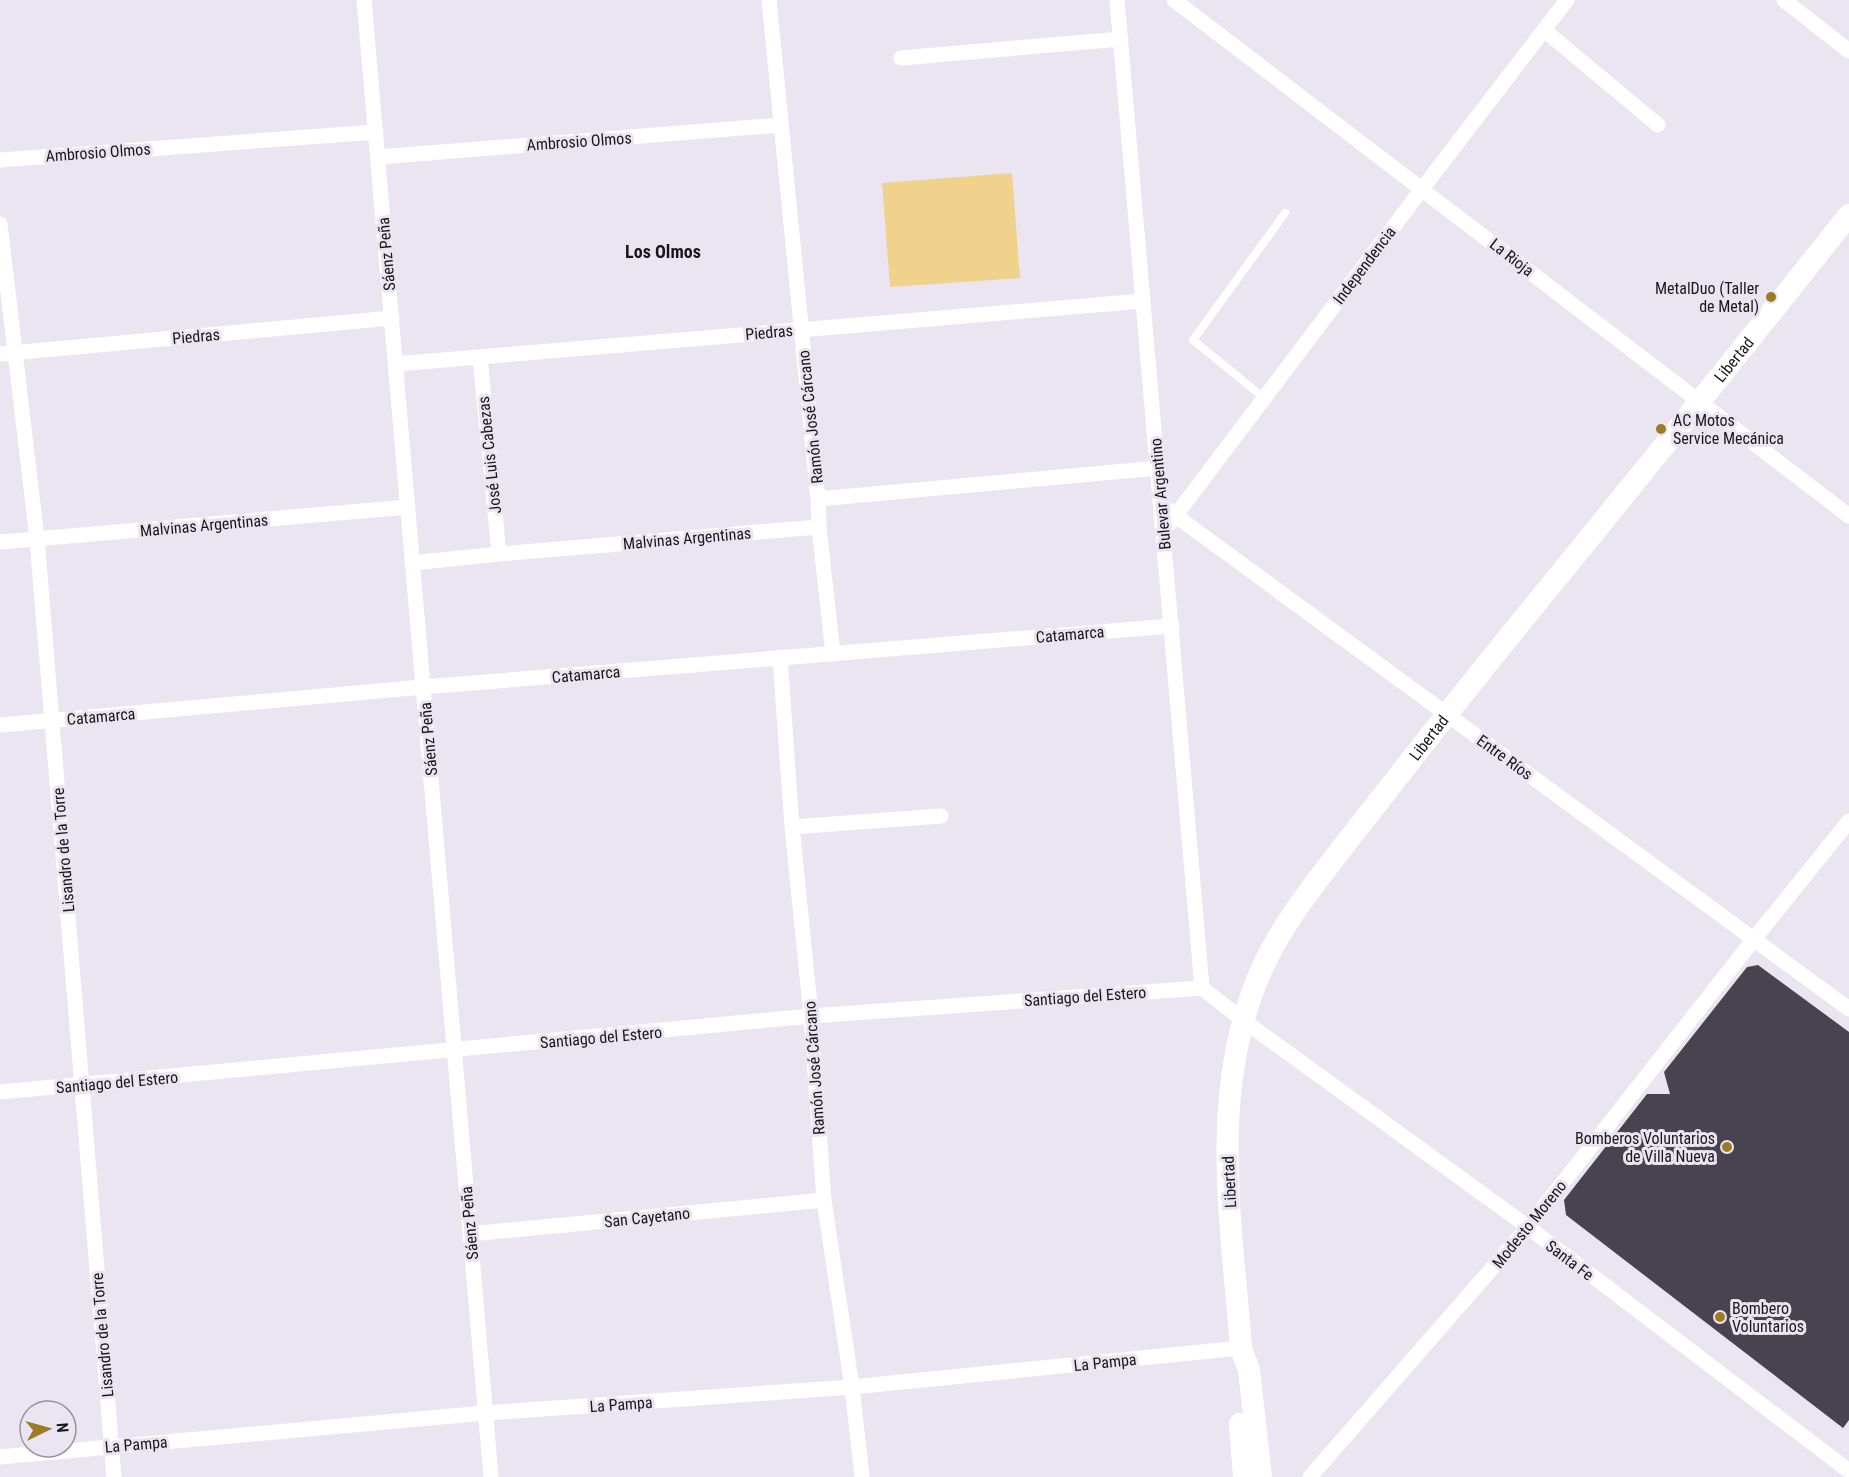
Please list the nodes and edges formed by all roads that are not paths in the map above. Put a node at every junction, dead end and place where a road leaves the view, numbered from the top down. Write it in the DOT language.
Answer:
graph roads {
  1 [pos="364,0"];
  2 [pos="770,0"];
  3 [pos="1117,0"];
  4 [pos="1173,0"];
  5 [pos="1567,0"];
  6 [pos="1784,0"];
  7 [pos="1544,30"];
  8 [pos="1121,39"];
  9 [pos="1849,51"];
  10 [pos="901,58"];
  11 [pos="781,125"];
  12 [pos="1658,125"];
  13 [pos="376,132"];
  14 [pos="378,157"];
  15 [pos="0,160"];
  16 [pos="1422,189"];
  17 [pos="1285,213"];
  18 [pos="1849,215"];
  19 [pos="0,224"];
  20 [pos="1143,301"];
  21 [pos="392,318"];
  22 [pos="801,329"];
  23 [pos="8,354"];
  24 [pos="480,357"];
  25 [pos="396,364"];
  26 [pos="1264,398"];
  27 [pos="1700,403"];
  28 [pos="1158,468"];
  29 [pos="818,499"];
  30 [pos="1161,505"];
  31 [pos="408,507"];
  32 [pos="1176,515"];
  33 [pos="1849,516"];
  34 [pos="819,527"];
  35 [pos="1163,533"];
  36 [pos="37,539"];
  37 [pos="0,542"];
  38 [pos="499,554"];
  39 [pos="412,563"];
  40 [pos="1172,626"];
  41 [pos="833,654"];
  42 [pos="780,657"];
  43 [pos="423,687"];
  44 [pos="1446,715"];
  45 [pos="52,720"];
  46 [pos="0,725"];
  47 [pos="941,816"];
  48 [pos="1849,821"];
  49 [pos="792,827"];
  50 [pos="1754,939"];
  51 [pos="1202,988"];
  52 [pos="1849,1009"];
  53 [pos="811,1017"];
  54 [pos="1244,1021"];
  55 [pos="454,1051"];
  56 [pos="81,1085"];
  57 [pos="0,1092"];
  58 [pos="824,1200"];
  59 [pos="1528,1227"];
  60 [pos="470,1234"];
  61 [pos="1241,1348"];
  62 [pos="852,1387"];
  63 [pos="485,1413"];
  64 [pos="112,1447"];
  65 [pos="0,1457"];
  66 [pos="1849,1471"];
  67 [pos="114,1477"];
  68 [pos="491,1477"];
  69 [pos="862,1477"];
  70 [pos="1244,1477"];
  71 [pos="1261,1477"];
  72 [pos="1310,1477"];
  1 -- 13 [label="street, Sáenz Peña"];
  2 -- 11 [label="street, Ramón José Cárcano"];
  3 -- 8 [label="street, Bulevar Argentino"];
  4 -- 16 [label="street, La Rioja"];
  5 -- 7 [label="street, Independencia"];
  6 -- 9 [label="street"];
  7 -- 12 [label="street"];
  7 -- 16 [label="street, Independencia"];
  8 -- 10 [label="street"];
  8 -- 20 [label="street, Bulevar Argentino"];
  11 -- 14 [label="street, Ambrosio Olmos"];
  11 -- 22 [label="street, Ramón José Cárcano"];
  13 -- 14 [label="street, Sáenz Peña"];
  13 -- 15 [label="street, Ambrosio Olmos"];
  14 -- 21 [label="street, Sáenz Peña"];
  16 -- 26 [label="street, Independencia"];
  16 -- 27 [label="street, La Rioja"];
  17 -- 26 [label="lane"];
  18 -- 27 [label="main road, Libertad"];
  19 -- 23 [label="street, Lisandro de la Torre"];
  20 -- 22 [label="street, Piedras"];
  20 -- 28 [label="street, Bulevar Argentino"];
  21 -- 23 [label="street, Piedras"];
  21 -- 25 [label="street, Sáenz Peña"];
  22 -- 24 [label="street, Piedras"];
  22 -- 29 [label="street, Ramón José Cárcano"];
  23 -- 36 [label="street, Lisandro de la Torre"];
  24 -- 25 [label="street, Piedras"];
  24 -- 38 [label="street, José Luis Cabezas"];
  25 -- 31 [label="street, Sáenz Peña"];
  26 -- 32 [label="street, Independencia"];
  27 -- 33 [label="street, La Rioja"];
  27 -- 44 [label="main road, Libertad"];
  28 -- 29 [label="street"];
  28 -- 30 [label="street, Bulevar Argentino"];
  29 -- 34 [label="street, Ramón José Cárcano"];
  30 -- 32 [label="street, Entre Ríos"];
  30 -- 35 [label="street, Bulevar Argentino"];
  31 -- 36 [label="street, Malvinas Argentinas"];
  31 -- 39 [label="street, Sáenz Peña"];
  32 -- 35 [label="street, Independencia"];
  32 -- 44 [label="street, Entre Ríos"];
  34 -- 38 [label="street, Malvinas Argentinas"];
  34 -- 41 [label="street, Ramón José Cárcano"];
  35 -- 40 [label="street, Bulevar Argentino"];
  36 -- 37 [label="street, Malvinas Argentinas"];
  36 -- 45 [label="street, Lisandro de la Torre"];
  38 -- 39 [label="street, Malvinas Argentinas"];
  39 -- 43 [label="street, Sáenz Peña"];
  40 -- 41 [label="street, Catamarca"];
  40 -- 51 [label="street, Bulevar Argentino"];
  41 -- 42 [label="street, Catamarca"];
  42 -- 43 [label="street, Catamarca"];
  42 -- 49 [label="street, Ramón José Cárcano"];
  43 -- 45 [label="street, Catamarca"];
  43 -- 55 [label="street, Sáenz Peña"];
  44 -- 50 [label="street, Entre Ríos"];
  44 -- 54 [label="main road, Libertad"];
  45 -- 46 [label="street, Catamarca"];
  45 -- 56 [label="street, Lisandro de la Torre"];
  47 -- 49 [label="street"];
  48 -- 50 [label="street, Modesto Moreno"];
  49 -- 53 [label="street, Ramón José Cárcano"];
  50 -- 52 [label="street, Entre Ríos"];
  50 -- 59 [label="street, Modesto Moreno"];
  51 -- 53 [label="street, Santiago del Estero"];
  51 -- 54 [label="street, Santa Fe"];
  53 -- 55 [label="street, Santiago del Estero"];
  53 -- 58 [label="street, Ramón José Cárcano"];
  54 -- 59 [label="street, Santa Fe"];
  54 -- 61 [label="main road, Libertad"];
  55 -- 56 [label="street, Santiago del Estero"];
  55 -- 60 [label="street, Sáenz Peña"];
  56 -- 57 [label="street, Santiago del Estero"];
  56 -- 64 [label="street, Lisandro de la Torre"];
  58 -- 60 [label="street, San Cayetano"];
  58 -- 62 [label="street, Ramón José Cárcano"];
  59 -- 66 [label="street, Santa Fe"];
  59 -- 72 [label="street, Modesto Moreno"];
  60 -- 63 [label="street, Sáenz Peña"];
  61 -- 62 [label="street, La Pampa"];
  61 -- 70 [label="main road, Libertad"];
  61 -- 71 [label="main road, Libertad"];
  62 -- 63 [label="street, La Pampa"];
  62 -- 69 [label="street, Ramón José Cárcano"];
  63 -- 64 [label="street, La Pampa"];
  63 -- 68 [label="street, Sáenz Peña"];
  64 -- 65 [label="street, La Pampa"];
  64 -- 67 [label="street, Lisandro de la Torre"];
}
